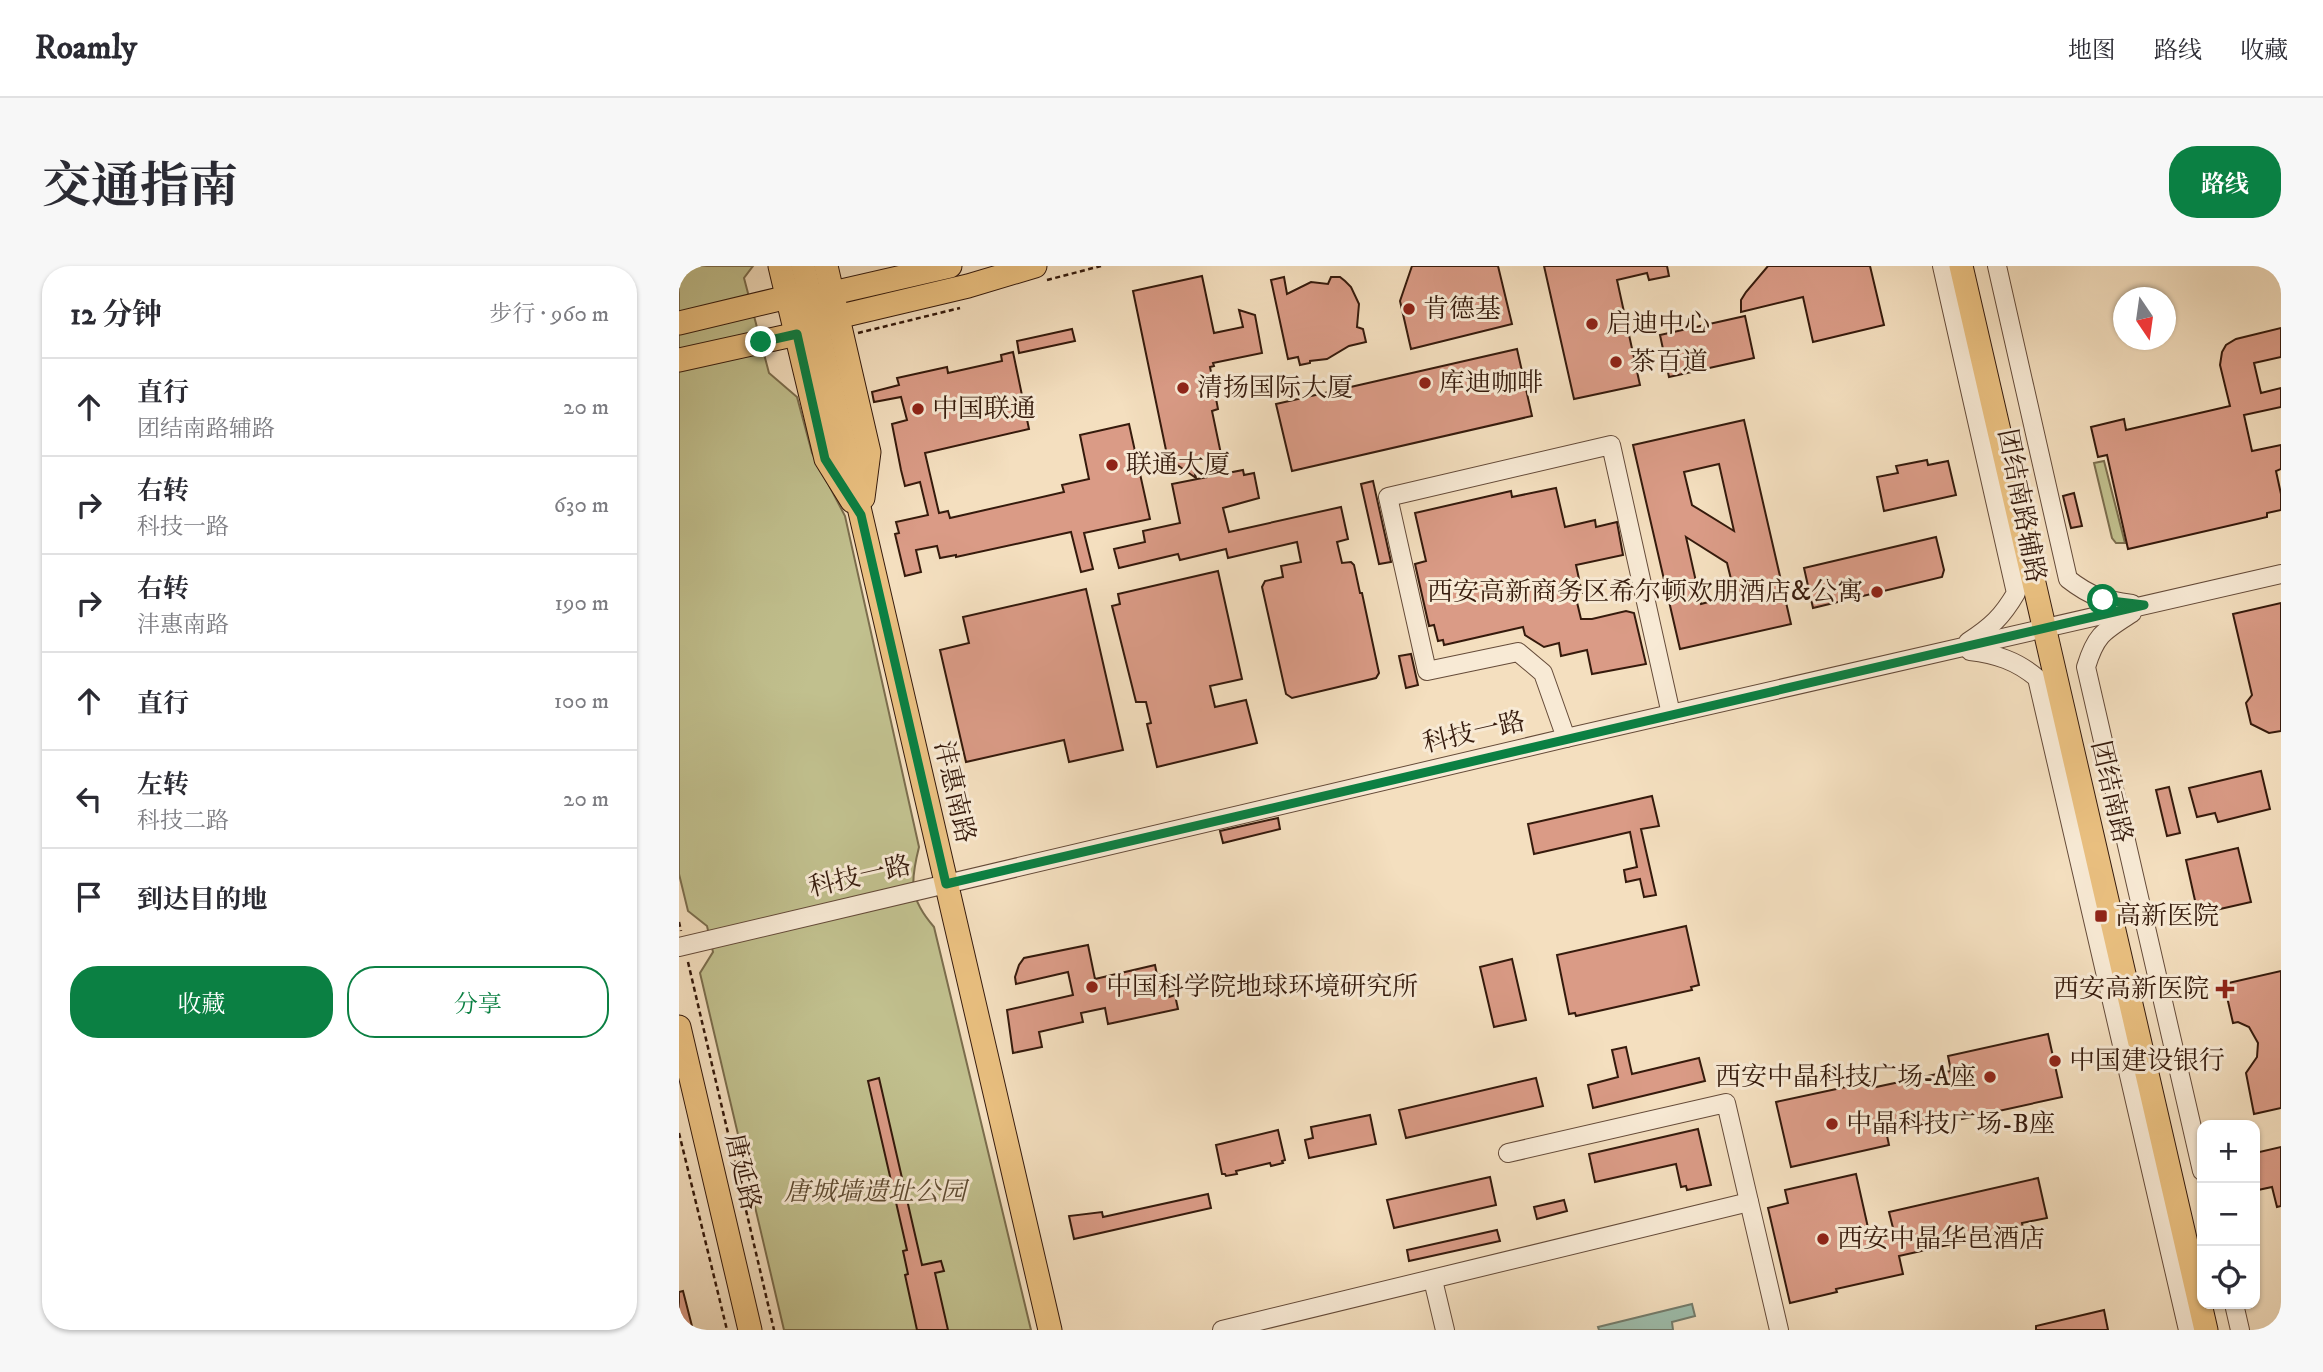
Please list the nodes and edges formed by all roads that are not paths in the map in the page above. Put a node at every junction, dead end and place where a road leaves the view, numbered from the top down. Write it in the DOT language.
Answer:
graph roads {
  1 [pos="780,266"];
  2 [pos="803,266"];
  3 [pos="826,266"];
  4 [pos="950,266"];
  5 [pos="1035,266"];
  6 [pos="1943,266"];
  7 [pos="1961,266"];
  8 [pos="1976,266"];
  9 [pos="1997,266"];
  10 [pos="810,296"];
  11 [pos="679,323"];
  12 [pos="817,324"];
  13 [pos="679,360"];
  14 [pos="861,515"];
  15 [pos="2281,573"];
  16 [pos="2144,605"];
  17 [pos="2052,627"];
  18 [pos="1956,649"];
  19 [pos="1671,714"];
  20 [pos="1566,738"];
  21 [pos="946,884"];
  22 [pos="682,946"];
  23 [pos="679,1027"];
  24 [pos="2197,1149"];
  25 [pos="1508,1153"];
  26 [pos="1749,1202"];
  27 [pos="2202,1246"];
  28 [pos="1433,1280"];
  29 [pos="2216,1309"];
  30 [pos="2235,1309"];
  31 [pos="1233,1329"];
  32 [pos="750,1330"];
  33 [pos="1050,1330"];
  34 [pos="1445,1330"];
  35 [pos="1779,1330"];
  36 [pos="2188,1330"];
  37 [pos="2206,1330"];
  38 [pos="2221,1330"];
  39 [pos="2239,1330"];
  1 -- 10 [label="main road"];
  2 -- 10 [label="main road"];
  3 -- 10 [label="main road"];
  4 -- 10 [label="main road"];
  5 -- 12 [label="main road"];
  6 -- 18 [label="street, 团结南路辅路"];
  7 -- 17 [label="main road, 团结南路"];
  8 -- 17 [label="main road, 团结南路"];
  9 -- 16 [label="street, 团结南路辅路"];
  10 -- 11 [label="main road"];
  10 -- 12 [label="main road"];
  10 -- 12 [label="main road"];
  12 -- 13 [label="main road"];
  12 -- 14 [label="main road"];
  12 -- 14 [label="main road"];
  14 -- 21 [label="main road, 沣惠南路"];
  15 -- 16 [label="street, 科技一路"];
  16 -- 17 [label="street, 科技一路"];
  16 -- 24 [label="street"];
  17 -- 18 [label="street, 科技一路"];
  17 -- 27 [label="main road, 团结南路"];
  17 -- 37 [label="main road, 团结南路"];
  18 -- 19 [label="street, 科技一路"];
  18 -- 36 [label="street"];
  19 -- 20 [label="street, 科技一路"];
  19 -- 20 [label="street"];
  20 -- 21 [label="street, 科技一路"];
  21 -- 22 [label="street, 科技一路"];
  21 -- 33 [label="main road, 沣惠南路"];
  23 -- 32 [label="main road, 唐延路"];
  25 -- 26 [label="street"];
  26 -- 28 [label="street"];
  26 -- 35 [label="street"];
  28 -- 31 [label="street"];
  28 -- 34 [label="street"];
  29 -- 38 [label="main road"];
  30 -- 39 [label="street"];
}
